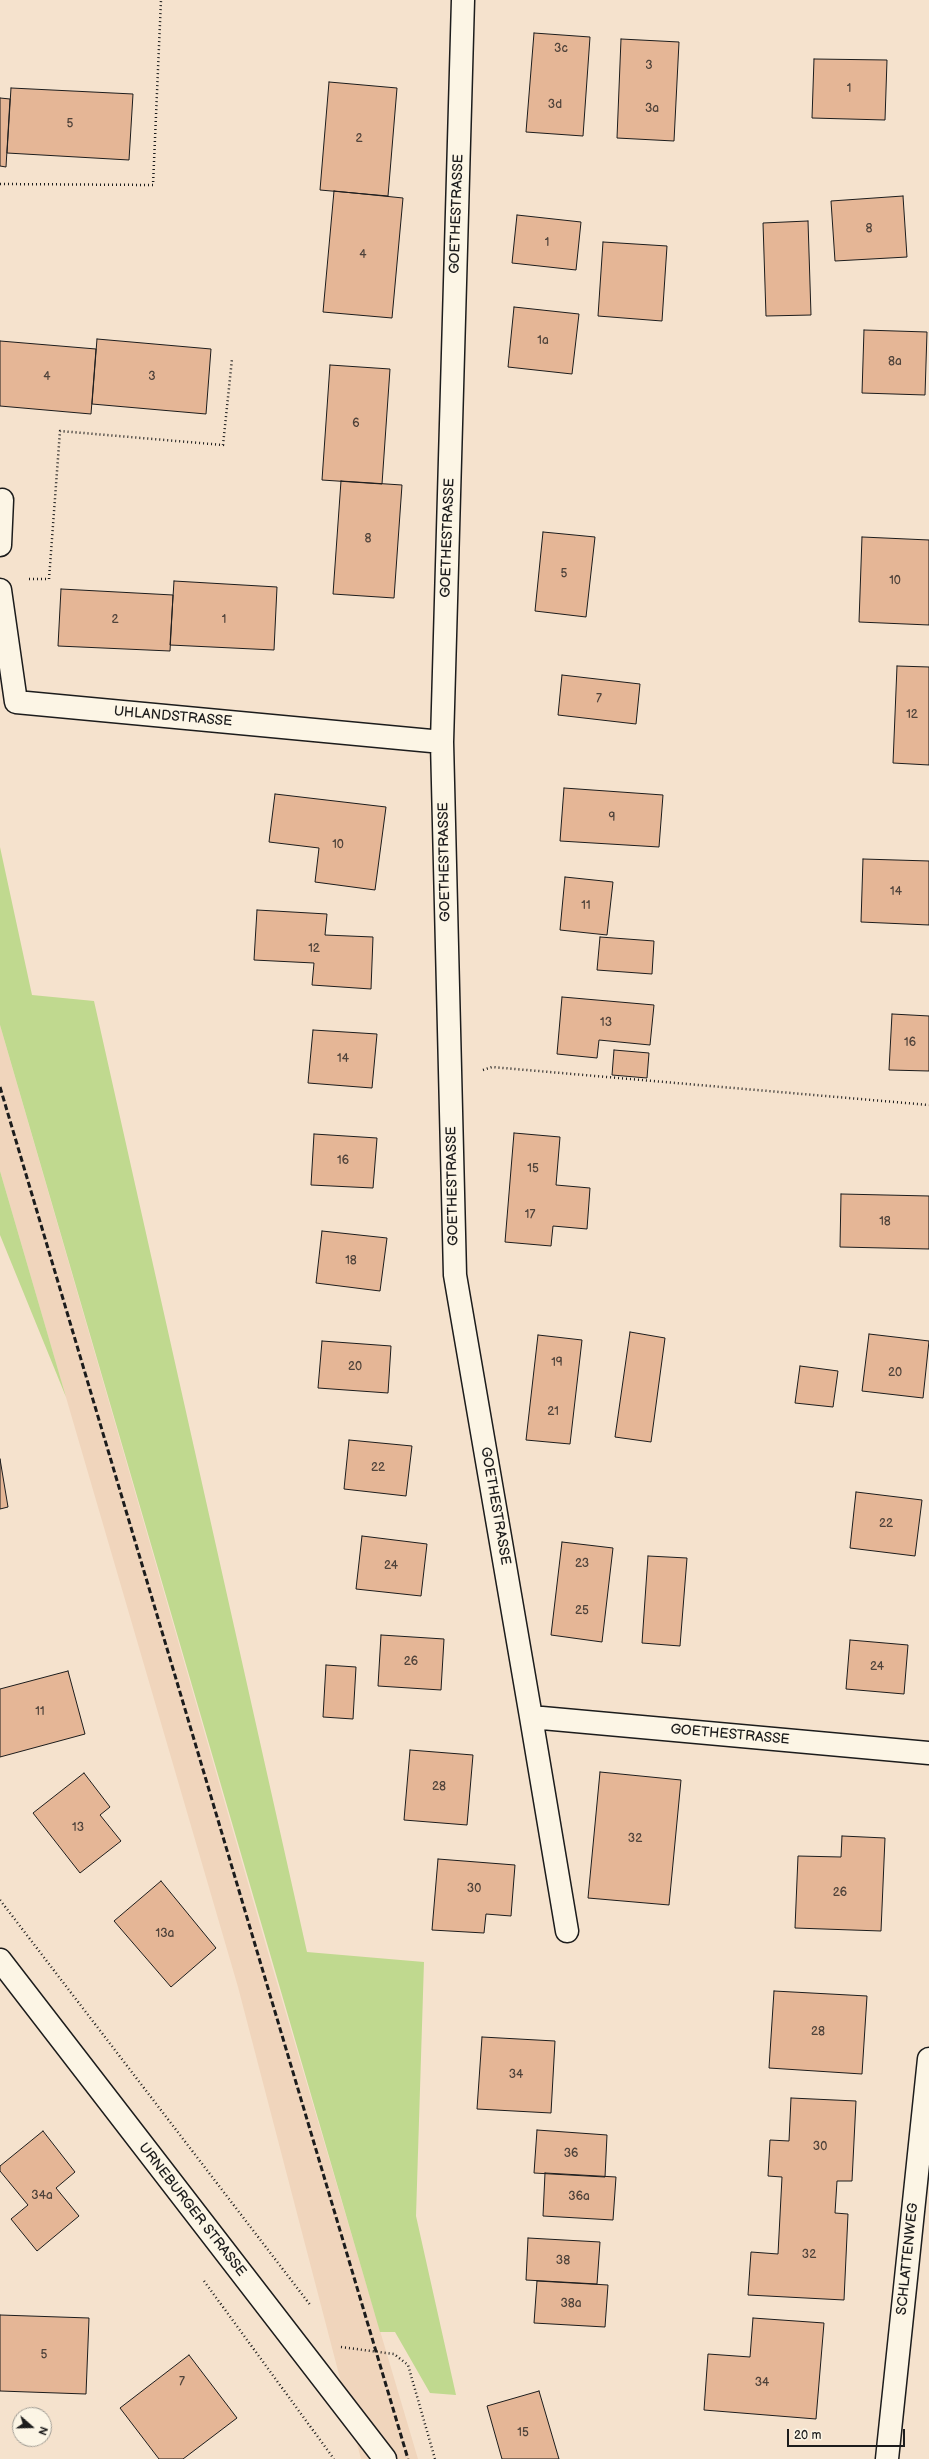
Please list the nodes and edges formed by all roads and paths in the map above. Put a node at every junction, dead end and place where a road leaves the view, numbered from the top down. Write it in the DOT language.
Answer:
graph roads {
  1 [pos="161,0"];
  2 [pos="463,0"];
  3 [pos="0,184"];
  4 [pos="232,359"];
  5 [pos="2,500"];
  6 [pos="0,545"];
  7 [pos="21,579"];
  8 [pos="0,590"];
  9 [pos="442,742"];
  10 [pos="450,1081"];
  11 [pos="929,1105"];
  12 [pos="531,1717"];
  13 [pos="929,1753"];
  14 [pos="0,1900"];
  15 [pos="567,1931"];
  16 [pos="0,1960"];
  17 [pos="929,2059"];
  18 [pos="315,2312"];
  19 [pos="336,2341"];
  20 [pos="385,2459"];
  21 [pos="435,2459"];
  22 [pos="887,2459"];
  1 -- 3 [label="path"];
  2 -- 9 [label="street, GOETHESTRASSE"];
  4 -- 7 [label="path"];
  5 -- 6 [label="street"];
  8 -- 9 [label="street, UHLANDSTRASSE"];
  9 -- 10 [label="street, GOETHESTRASSE"];
  10 -- 11 [label="path"];
  10 -- 12 [label="street, GOETHESTRASSE"];
  12 -- 13 [label="street, GOETHESTRASSE"];
  12 -- 15 [label="street, GOETHESTRASSE"];
  14 -- 18 [label="path"];
  16 -- 20 [label="street, URNEBURGER STRASSE"];
  17 -- 22 [label="street, SCHLATTENWEG"];
  19 -- 21 [label="path"];
}
